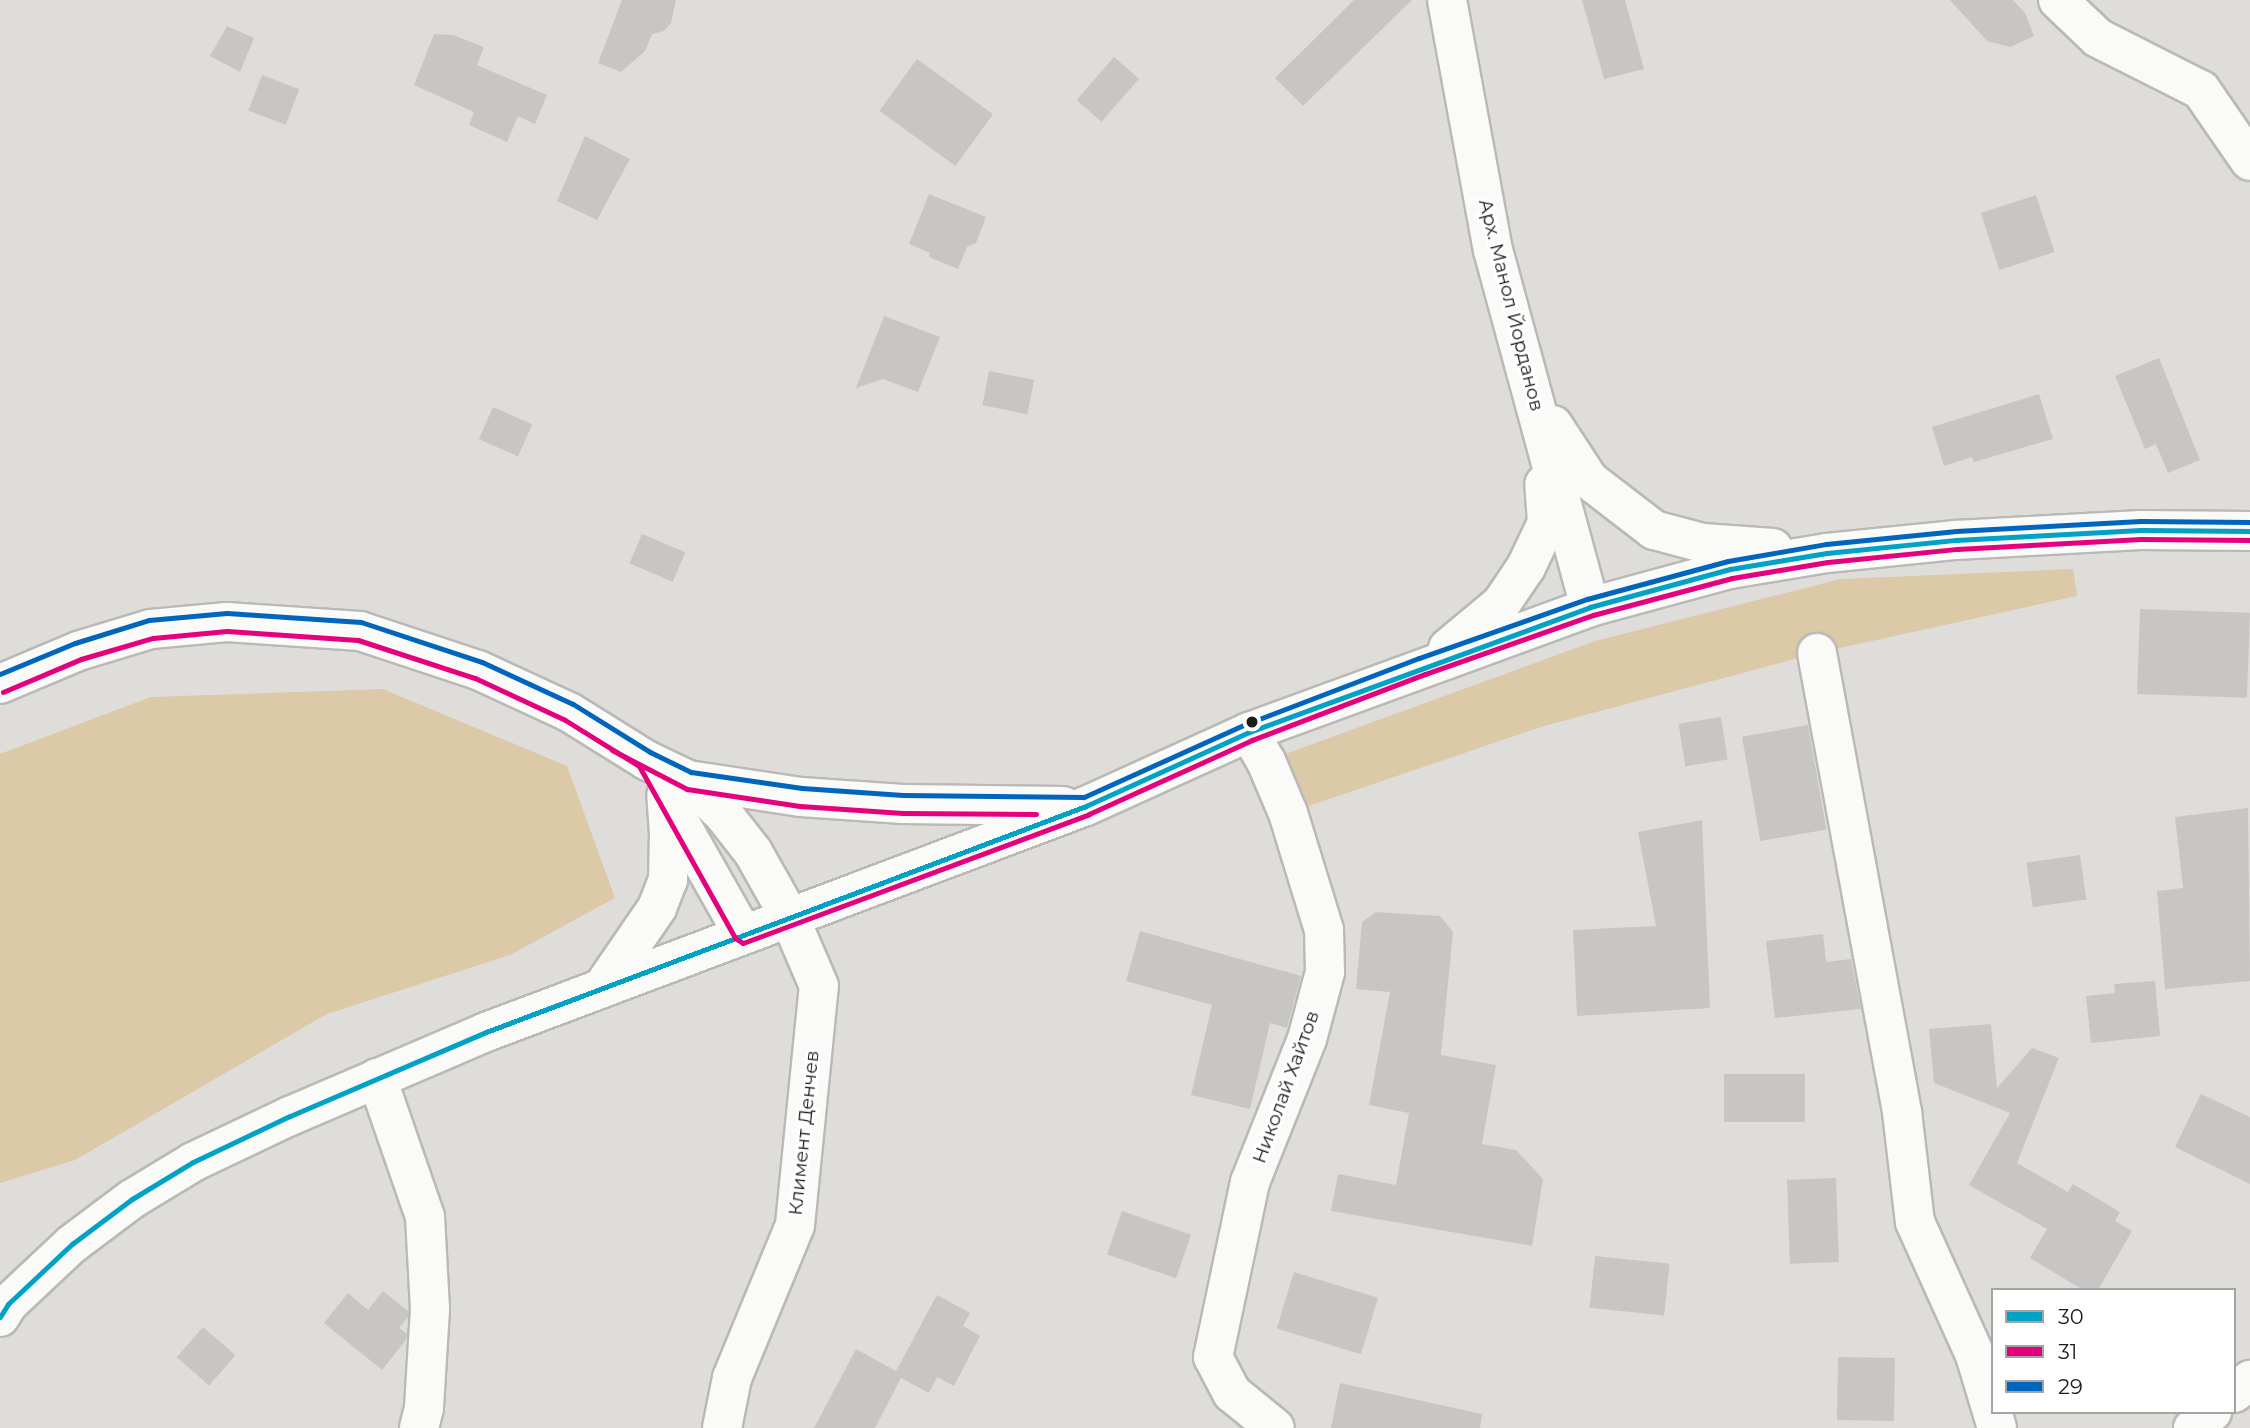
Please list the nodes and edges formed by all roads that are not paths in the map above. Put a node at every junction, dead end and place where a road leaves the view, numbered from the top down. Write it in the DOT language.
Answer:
graph roads {
  1 [pos="1447,0"];
  2 [pos="2058,0"];
  3 [pos="2250,161"];
  4 [pos="1526,372"];
  5 [pos="1540,422"];
  6 [pos="2250,531"];
  7 [pos="1827,553"];
  8 [pos="1590,607"];
  9 [pos="1817,653"];
  10 [pos="1422,666"];
  11 [pos="0,684"];
  12 [pos="1249,732"];
  13 [pos="677,788"];
  14 [pos="1086,806"];
  15 [pos="789,916"];
  16 [pos="743,934"];
  17 [pos="602,988"];
  18 [pos="377,1078"];
  19 [pos="0,1317"];
  20 [pos="2250,1380"];
  21 [pos="2236,1391"];
  22 [pos="1991,1408"];
  23 [pos="2210,1414"];
  24 [pos="419,1428"];
  25 [pos="722,1428"];
  26 [pos="1275,1428"];
  27 [pos="2193,1428"];
  1 -- 4 [label="street, Арх. Манол Йорданов"];
  2 -- 3 [label="street"];
  4 -- 5 [label="street, Арх. Манол Йорданов"];
  4 -- 7 [label="street"];
  5 -- 8 [label="street, Арх. Манол Йорданов"];
  5 -- 10 [label="street"];
  6 -- 7 [label="street"];
  7 -- 8 [label="street"];
  8 -- 10 [label="street"];
  9 -- 22 [label="street"];
  10 -- 12 [label="street"];
  11 -- 13 [label="street"];
  12 -- 14 [label="street"];
  12 -- 26 [label="street, Николай Хайтов"];
  13 -- 14 [label="street"];
  13 -- 15 [label="street, Климент Денчев"];
  13 -- 16 [label="street"];
  13 -- 17 [label="street"];
  14 -- 15 [label="street"];
  15 -- 16 [label="street"];
  15 -- 25 [label="street, Климент Денчев"];
  16 -- 17 [label="street"];
  17 -- 18 [label="street"];
  18 -- 19 [label="street"];
  18 -- 24 [label="street"];
  20 -- 21 [label="street"];
  23 -- 27 [label="street"];
}
